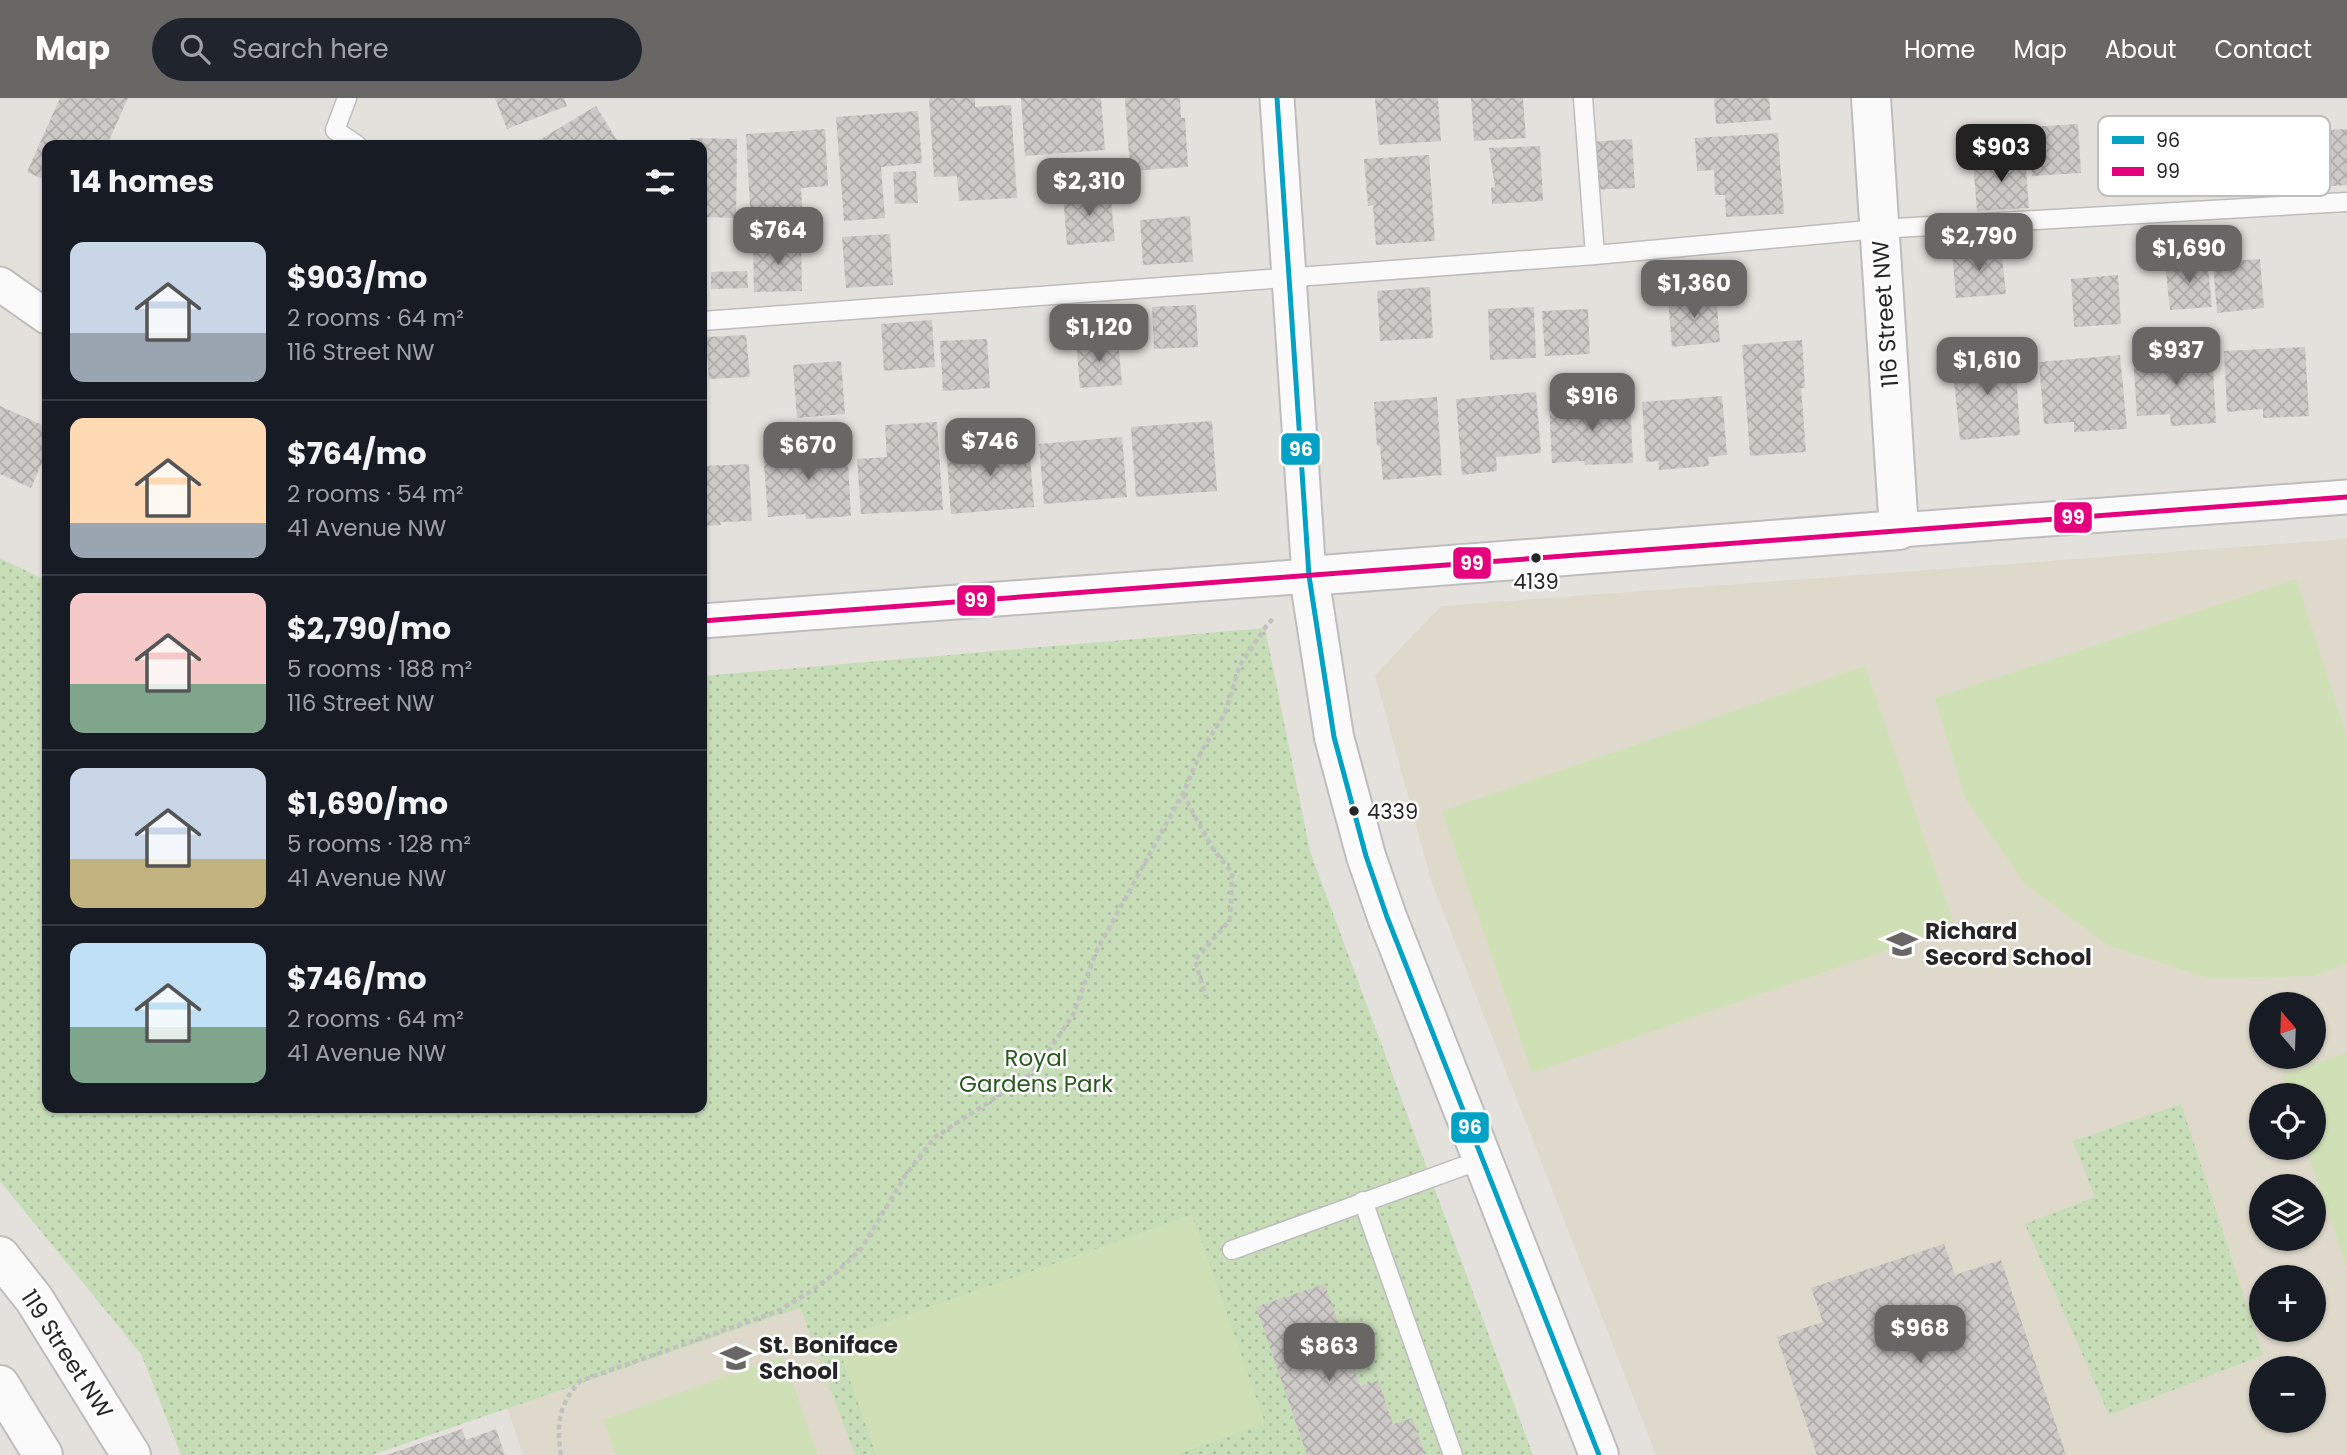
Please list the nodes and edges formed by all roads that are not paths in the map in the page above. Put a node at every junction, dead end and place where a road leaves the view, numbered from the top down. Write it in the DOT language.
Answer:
graph roads {
  1 [pos="347,98"];
  2 [pos="1277,98"];
  3 [pos="1583,98"];
  4 [pos="1871,98"];
  5 [pos="350,140"];
  6 [pos="2347,202"];
  7 [pos="1879,229"];
  8 [pos="1595,255"];
  9 [pos="1290,278"];
  10 [pos="0,284"];
  11 [pos="42,313"];
  12 [pos="707,321"];
  13 [pos="2347,497"];
  14 [pos="1899,530"];
  15 [pos="1309,576"];
  16 [pos="707,621"];
  17 [pos="1483,1159"];
  18 [pos="1363,1202"];
  19 [pos="1232,1250"];
  20 [pos="0,1256"];
  21 [pos="0,1385"];
  22 [pos="43,1455"];
  23 [pos="131,1455"];
  24 [pos="1453,1455"];
  25 [pos="1599,1455"];
  1 -- 5 [label="lane"];
  2 -- 9 [label="street"];
  3 -- 8 [label="lane"];
  4 -- 7 [label="street, 116 Street NW"];
  6 -- 7 [label="lane"];
  7 -- 8 [label="lane"];
  7 -- 14 [label="street, 116 Street NW"];
  8 -- 9 [label="lane"];
  9 -- 12 [label="lane"];
  9 -- 15 [label="street"];
  10 -- 11 [label="street"];
  13 -- 14 [label="street"];
  14 -- 15 [label="street"];
  15 -- 16 [label="street"];
  15 -- 17 [label="street"];
  17 -- 18 [label="lane"];
  17 -- 25 [label="street"];
  18 -- 19 [label="lane"];
  18 -- 24 [label="lane"];
  20 -- 23 [label="street, 119 Street NW"];
  21 -- 22 [label="street"];
}
